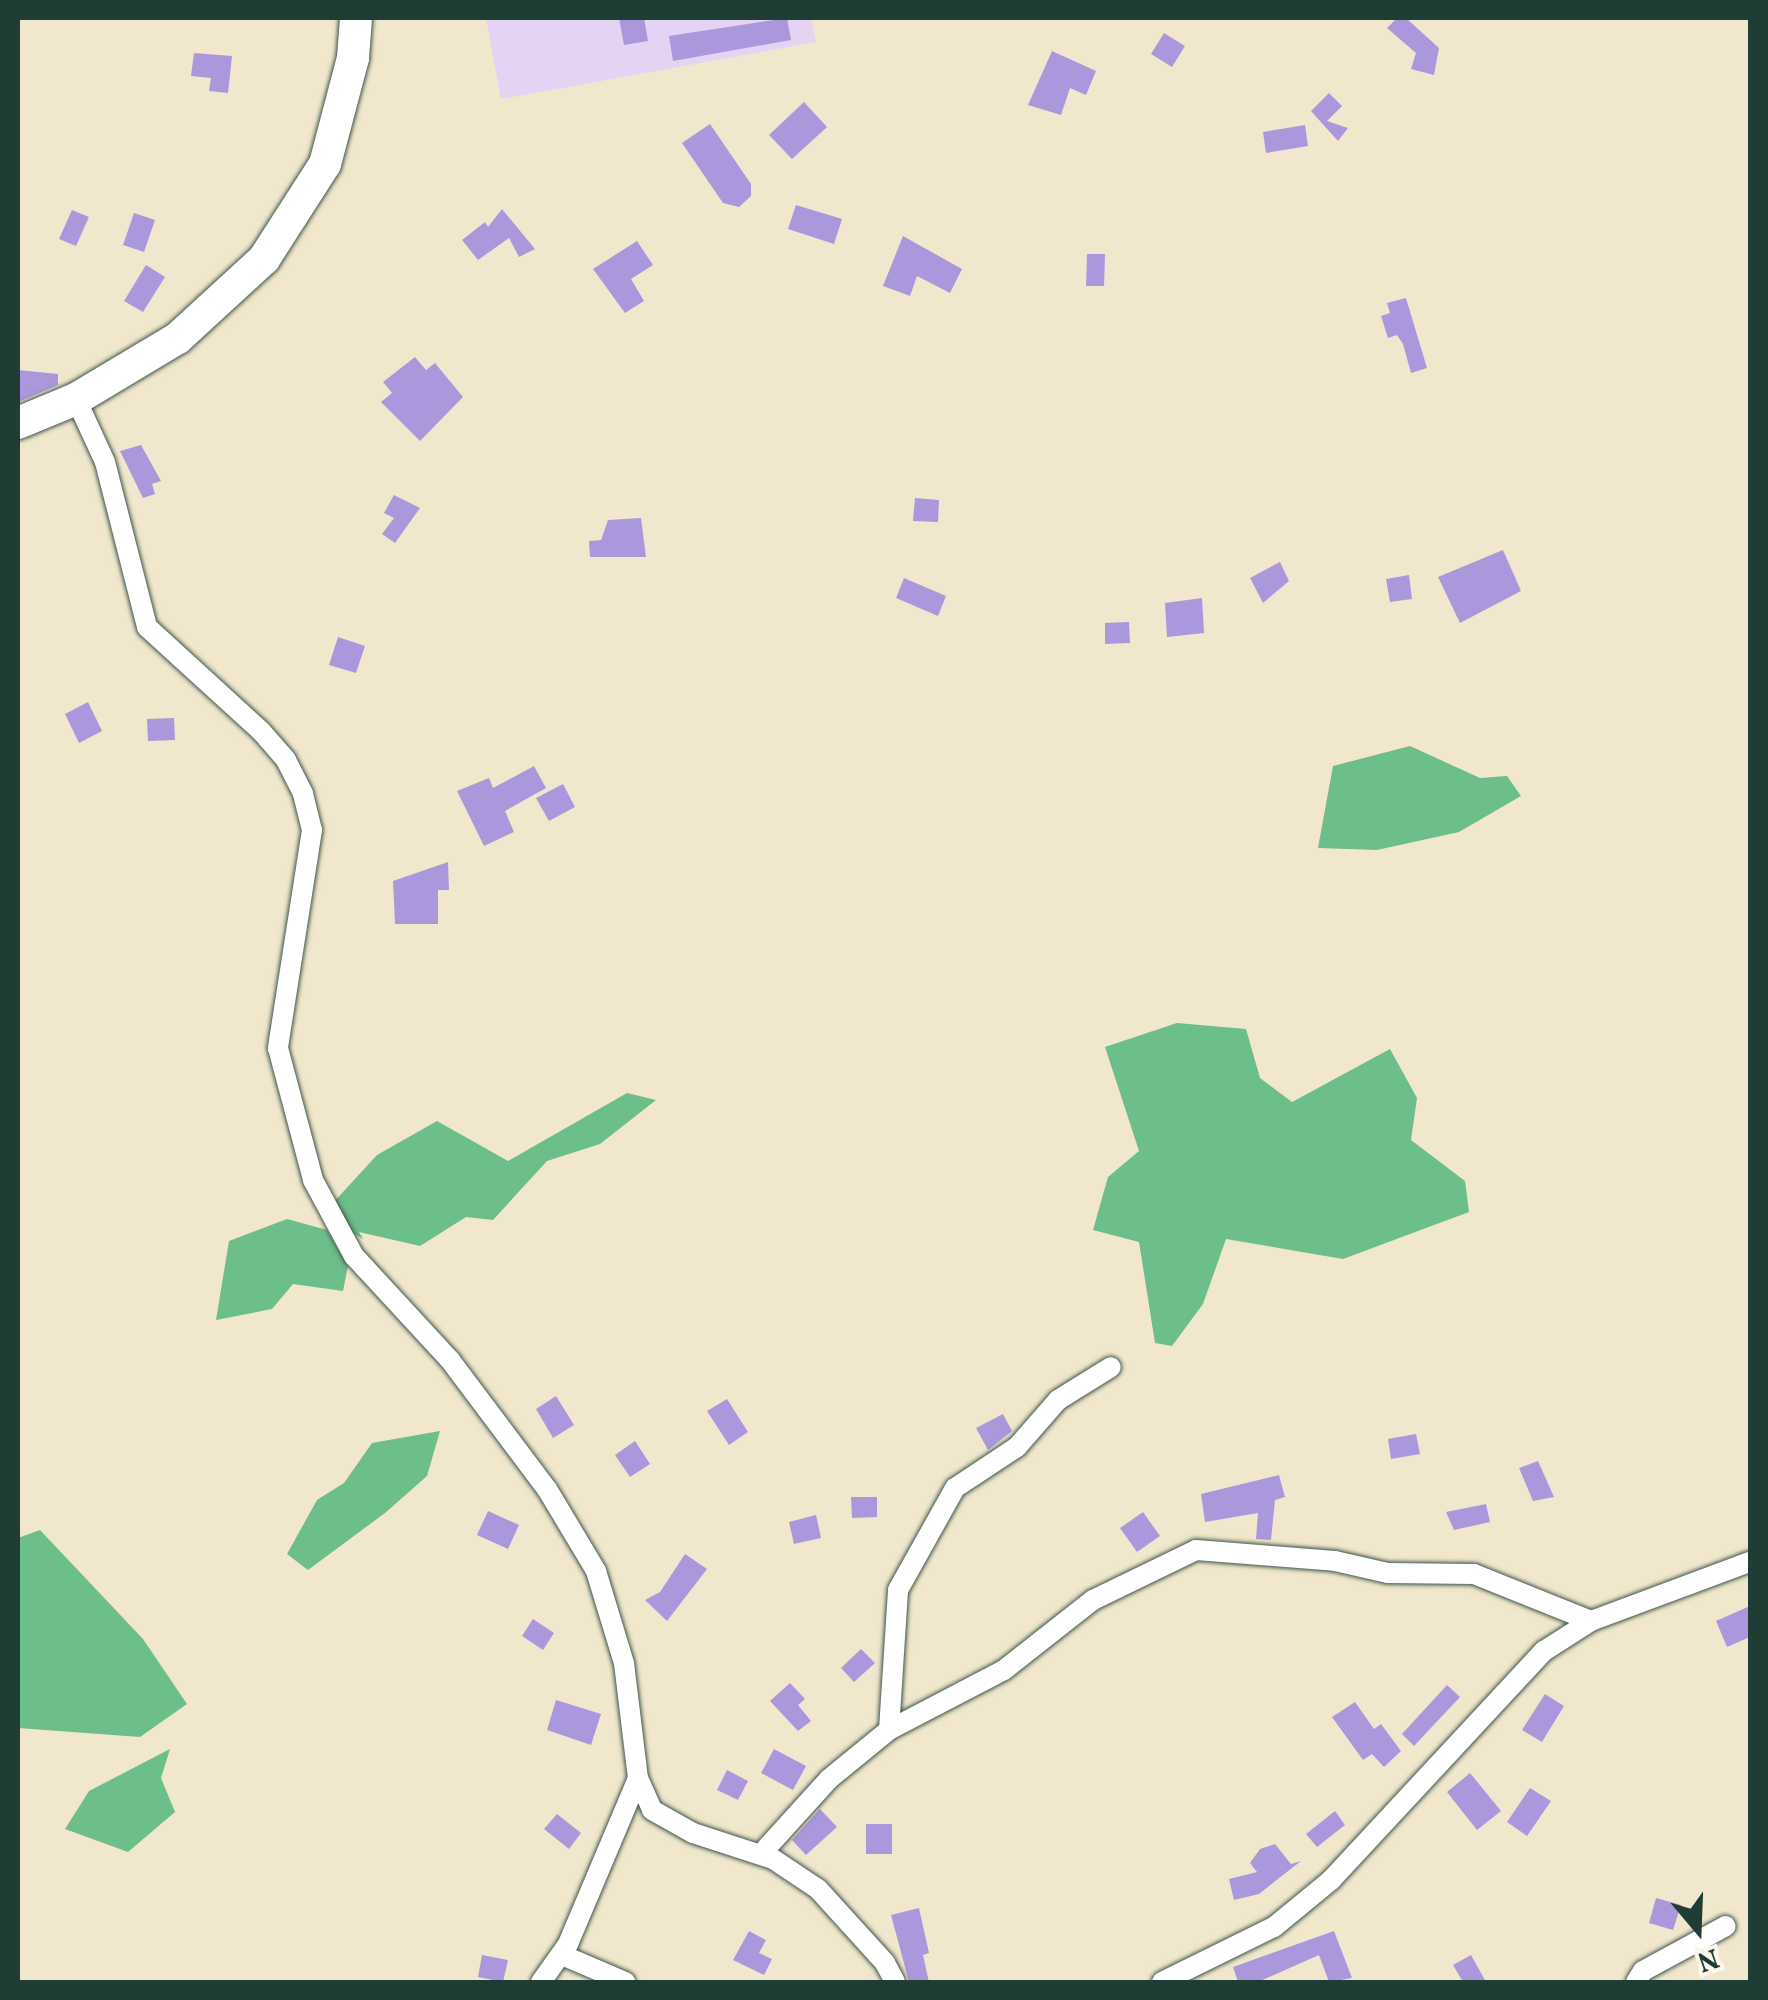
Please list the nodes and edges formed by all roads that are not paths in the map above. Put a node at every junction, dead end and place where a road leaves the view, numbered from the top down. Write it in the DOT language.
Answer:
graph roads {
  1 [pos="356,18"];
  2 [pos="76,399"];
  3 [pos="18,423"];
  4 [pos="1112,1367"];
  5 [pos="1750,1562"];
  6 [pos="1591,1620"];
  7 [pos="889,1730"];
  8 [pos="638,1778"];
  9 [pos="761,1854"];
  10 [pos="1726,1926"];
  11 [pos="562,1955"];
  12 [pos="541,1982"];
  13 [pos="626,1982"];
  14 [pos="895,1982"];
  15 [pos="1162,1982"];
  16 [pos="1636,1982"];
  1 -- 2 [label="main road"];
  2 -- 3 [label="main road"];
  2 -- 8 [label="street"];
  4 -- 7 [label="street"];
  5 -- 6 [label="street"];
  6 -- 7 [label="street"];
  6 -- 15 [label="street"];
  7 -- 9 [label="street"];
  8 -- 9 [label="street"];
  8 -- 11 [label="street"];
  9 -- 14 [label="street"];
  10 -- 16 [label="street"];
  11 -- 12 [label="street"];
  11 -- 13 [label="street"];
}
